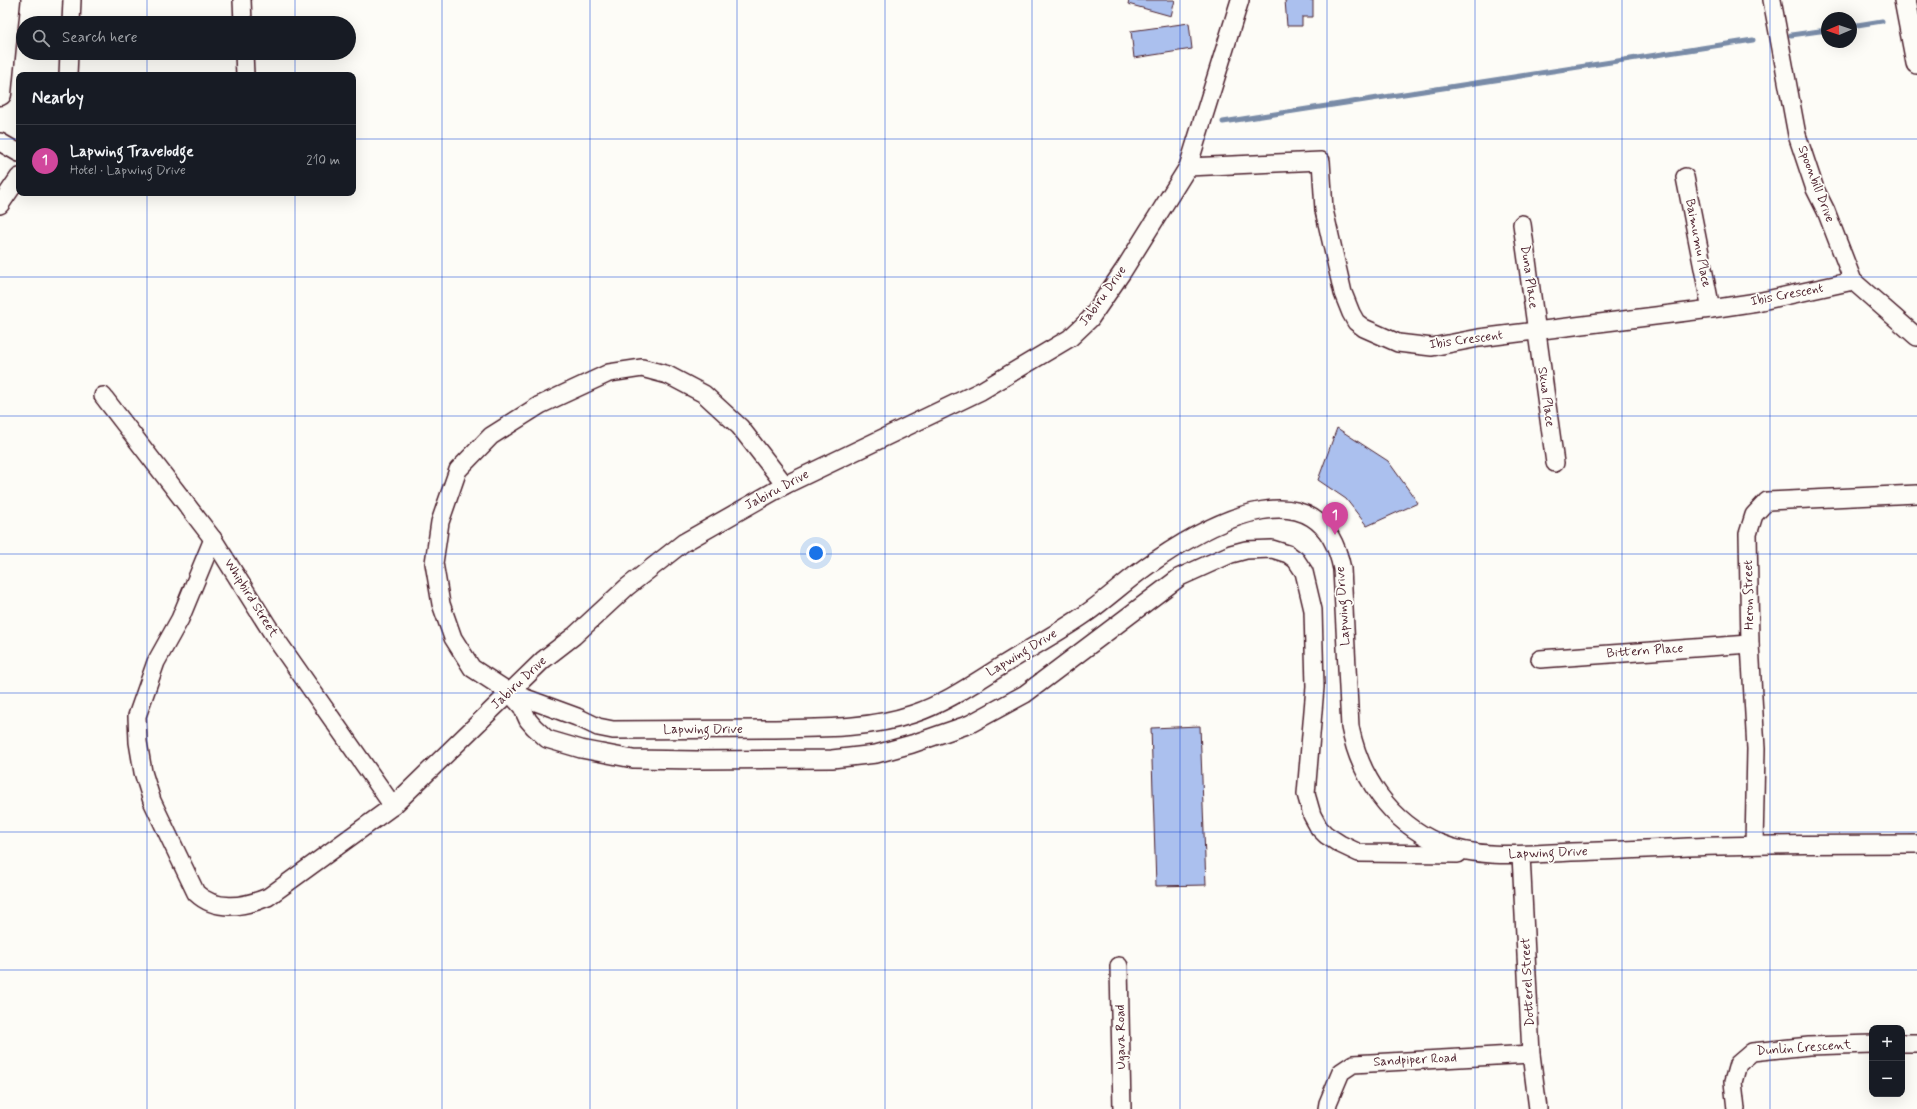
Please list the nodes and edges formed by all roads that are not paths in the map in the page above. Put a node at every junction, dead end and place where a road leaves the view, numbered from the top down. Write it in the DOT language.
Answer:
graph roads {
  1 [pos="9,0"];
  2 [pos="72,0"];
  3 [pos="242,0"];
  4 [pos="1240,0"];
  5 [pos="1772,0"];
  6 [pos="1905,0"];
  7 [pos="71,16"];
  8 [pos="243,16"];
  9 [pos="69,60"];
  10 [pos="244,60"];
  11 [pos="1917,63"];
  12 [pos="68,72"];
  13 [pos="245,72"];
  14 [pos="0,94"];
  15 [pos="0,142"];
  16 [pos="16,151"];
  17 [pos="1188,167"];
  18 [pos="1685,177"];
  19 [pos="16,181"];
  20 [pos="0,205"];
  21 [pos="1522,224"];
  22 [pos="1853,281"];
  23 [pos="1711,309"];
  24 [pos="1537,331"];
  25 [pos="1917,337"];
  26 [pos="103,396"];
  27 [pos="1555,463"];
  28 [pos="785,485"];
  29 [pos="1917,494"];
  30 [pos="213,539"];
  31 [pos="1750,644"];
  32 [pos="1540,659"];
  33 [pos="509,692"];
  34 [pos="393,806"];
  35 [pos="1754,844"];
  36 [pos="1917,844"];
  37 [pos="1476,854"];
  38 [pos="1521,855"];
  39 [pos="1119,966"];
  40 [pos="1905,1043"];
  41 [pos="1917,1043"];
  42 [pos="1869,1044"];
  43 [pos="1531,1054"];
  44 [pos="1122,1109"];
  45 [pos="1327,1109"];
  46 [pos="1538,1109"];
  47 [pos="1736,1109"];
  1 -- 14 [label="highway"];
  2 -- 7 [label="street"];
  3 -- 8 [label="street"];
  4 -- 17 [label="street, Jabiru Drive"];
  5 -- 22 [label="street, Spoonbill Drive"];
  6 -- 11 [label="main road"];
  9 -- 12 [label="street"];
  10 -- 13 [label="street"];
  15 -- 16 [label="street"];
  17 -- 24 [label="street, Ibis Crescent"];
  17 -- 28 [label="street, Jabiru Drive"];
  18 -- 23 [label="street, Baimumu Place"];
  19 -- 20 [label="street"];
  21 -- 24 [label="street, Duna Place"];
  22 -- 23 [label="street, Ibis Crescent"];
  22 -- 25 [label="street, Spoonbill Drive"];
  23 -- 24 [label="street, Ibis Crescent"];
  24 -- 27 [label="street, Skua Place"];
  26 -- 30 [label="street, Whipbird Street"];
  28 -- 33 [label="street, Jabiru Drive"];
  28 -- 33 [label="street"];
  29 -- 31 [label="street, Heron Street"];
  30 -- 34 [label="street, Whipbird Street"];
  30 -- 34 [label="street, Jabiru Drive"];
  31 -- 32 [label="street, Bittern Place"];
  31 -- 35 [label="street, Heron Street"];
  33 -- 34 [label="street, Jabiru Drive"];
  33 -- 37 [label="street, Lapwing Drive"];
  33 -- 37 [label="street"];
  35 -- 36 [label="street, Lapwing Drive"];
  35 -- 38 [label="street, Lapwing Drive"];
  37 -- 38 [label="street, Lapwing Drive"];
  38 -- 43 [label="street, Dotterel Street"];
  39 -- 44 [label="street, Ugava Road"];
  40 -- 41 [label="street"];
  42 -- 47 [label="street, Dunlin Crescent"];
  43 -- 45 [label="street, Sandpiper Road"];
  43 -- 46 [label="street, Dotterel Street"];
}
